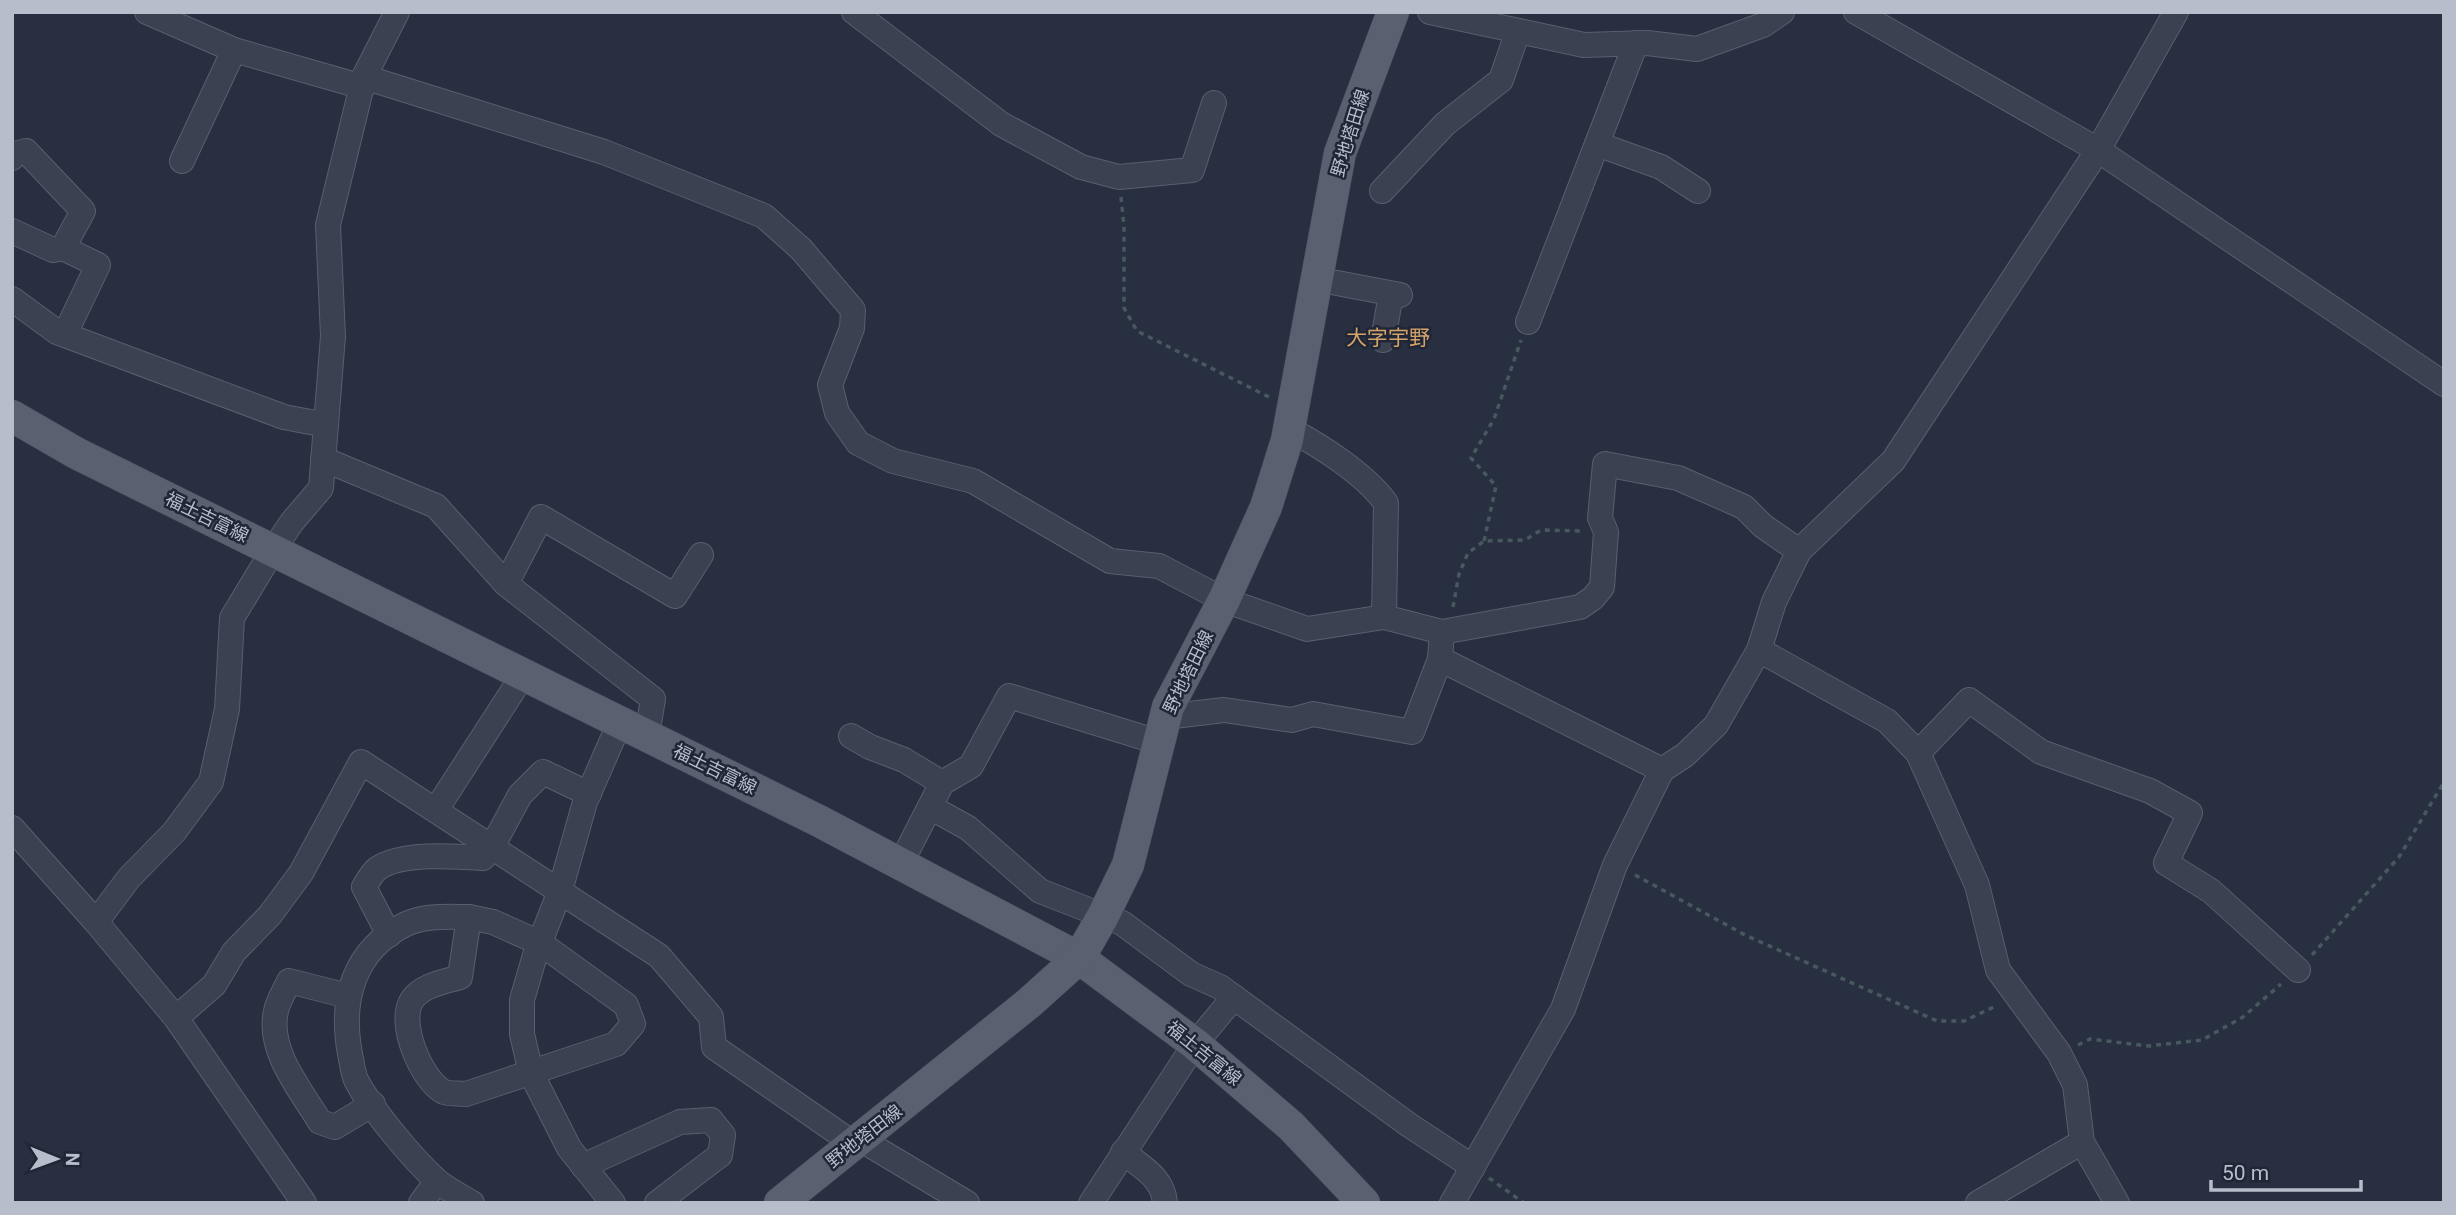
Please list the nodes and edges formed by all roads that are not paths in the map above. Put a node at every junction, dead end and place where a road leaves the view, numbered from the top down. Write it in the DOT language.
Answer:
graph roads {
  1 [pos="147,12"];
  2 [pos="397,12"];
  3 [pos="854,12"];
  4 [pos="1393,12"];
  5 [pos="1430,12"];
  6 [pos="1782,12"];
  7 [pos="1856,12"];
  8 [pos="2176,12"];
  9 [pos="1518,31"];
  10 [pos="1636,43"];
  11 [pos="234,50"];
  12 [pos="363,82"];
  13 [pos="1214,103"];
  14 [pos="1597,144"];
  15 [pos="2098,150"];
  16 [pos="12,158"];
  17 [pos="182,161"];
  18 [pos="1382,191"];
  19 [pos="1698,191"];
  20 [pos="12,232"];
  21 [pos="63,248"];
  22 [pos="1316,279"];
  23 [pos="12,299"];
  24 [pos="1528,322"];
  25 [pos="65,334"];
  26 [pos="1383,340"];
  27 [pos="2444,384"];
  28 [pos="12,416"];
  29 [pos="1291,419"];
  30 [pos="326,425"];
  31 [pos="323,460"];
  32 [pos="273,550"];
  33 [pos="1799,551"];
  34 [pos="701,555"];
  35 [pos="506,584"];
  36 [pos="1224,600"];
  37 [pos="1384,617"];
  38 [pos="1446,631"];
  39 [pos="1759,650"];
  40 [pos="1440,659"];
  41 [pos="523,675"];
  42 [pos="634,729"];
  43 [pos="1162,730"];
  44 [pos="851,736"];
  45 [pos="1918,753"];
  46 [pos="1662,770"];
  47 [pos="942,783"];
  48 [pos="589,794"];
  49 [pos="930,807"];
  50 [pos="436,810"];
  51 [pos="12,828"];
  52 [pos="492,847"];
  53 [pos="900,865"];
  54 [pos="561,891"];
  55 [pos="1103,916"];
  56 [pos="469,917"];
  57 [pos="96,922"];
  58 [pos="389,935"];
  59 [pos="540,943"];
  60 [pos="1079,958"];
  61 [pos="2298,970"];
  62 [pos="348,996"];
  63 [pos="1234,997"];
  64 [pos="176,1018"];
  65 [pos="1195,1044"];
  66 [pos="531,1073"];
  67 [pos="373,1104"];
  68 [pos="857,1142"];
  69 [pos="2082,1142"];
  70 [pos="1123,1152"];
  71 [pos="583,1166"];
  72 [pos="1473,1167"];
  73 [pos="437,1181"];
  74 [pos="304,1203"];
  75 [pos="421,1203"];
  76 [pos="472,1203"];
  77 [pos="613,1203"];
  78 [pos="657,1203"];
  79 [pos="780,1203"];
  80 [pos="967,1203"];
  81 [pos="1091,1203"];
  82 [pos="1165,1203"];
  83 [pos="1364,1203"];
  84 [pos="1452,1203"];
  85 [pos="1978,1203"];
  86 [pos="2117,1203"];
  1 -- 11 [label="street"];
  2 -- 12 [label="street"];
  3 -- 13 [label="street"];
  4 -- 22 [label="main road, 野地塔田線"];
  5 -- 9 [label="street"];
  6 -- 10 [label="street"];
  7 -- 15 [label="street"];
  8 -- 15 [label="street"];
  9 -- 10 [label="street"];
  9 -- 18 [label="street"];
  10 -- 14 [label="street"];
  11 -- 12 [label="street"];
  11 -- 17 [label="street"];
  12 -- 30 [label="street"];
  12 -- 36 [label="street"];
  14 -- 19 [label="street"];
  14 -- 24 [label="street"];
  15 -- 27 [label="street"];
  15 -- 33 [label="street"];
  16 -- 21 [label="street"];
  20 -- 21 [label="street"];
  21 -- 25 [label="street"];
  22 -- 26 [label="street"];
  22 -- 29 [label="main road, 野地塔田線"];
  23 -- 25 [label="street"];
  25 -- 30 [label="street"];
  28 -- 32 [label="main road, 福土吉富線"];
  29 -- 36 [label="main road, 野地塔田線"];
  29 -- 37 [label="street"];
  30 -- 31 [label="street"];
  31 -- 32 [label="street"];
  31 -- 35 [label="street"];
  32 -- 41 [label="main road, 福土吉富線"];
  32 -- 57 [label="street"];
  33 -- 38 [label="street"];
  33 -- 39 [label="street"];
  34 -- 35 [label="street"];
  35 -- 42 [label="street"];
  36 -- 37 [label="street"];
  36 -- 43 [label="main road, 野地塔田線"];
  37 -- 38 [label="street"];
  38 -- 40 [label="street"];
  39 -- 45 [label="street"];
  39 -- 46 [label="street"];
  40 -- 43 [label="street"];
  40 -- 46 [label="street"];
  41 -- 42 [label="main road, 福土吉富線"];
  41 -- 50 [label="street"];
  42 -- 48 [label="street"];
  42 -- 53 [label="main road, 福土吉富線"];
  43 -- 47 [label="street"];
  43 -- 55 [label="main road, 野地塔田線"];
  44 -- 47 [label="street"];
  45 -- 61 [label="street"];
  45 -- 69 [label="street"];
  46 -- 72 [label="street"];
  47 -- 49 [label="street"];
  48 -- 52 [label="street"];
  48 -- 54 [label="street"];
  49 -- 53 [label="street"];
  49 -- 55 [label="street"];
  50 -- 52 [label="street"];
  50 -- 64 [label="street"];
  51 -- 57 [label="street"];
  52 -- 54 [label="street"];
  52 -- 58 [label="street"];
  53 -- 60 [label="main road, 福土吉富線"];
  54 -- 59 [label="street"];
  54 -- 68 [label="street"];
  55 -- 60 [label="main road, 野地塔田線"];
  55 -- 63 [label="street"];
  56 -- 58 [label="street"];
  56 -- 59 [label="street"];
  56 -- 66 [label="street"];
  57 -- 64 [label="street"];
  58 -- 62 [label="street"];
  59 -- 66 [label="street"];
  59 -- 66 [label="street"];
  60 -- 65 [label="main road, 福土吉富線"];
  60 -- 68 [label="main road, 野地塔田線"];
  62 -- 67 [label="street"];
  62 -- 67 [label="street"];
  63 -- 65 [label="street"];
  63 -- 72 [label="street"];
  64 -- 74 [label="street"];
  65 -- 70 [label="street"];
  65 -- 83 [label="main road, 福土吉富線"];
  66 -- 71 [label="street"];
  67 -- 73 [label="street"];
  68 -- 79 [label="main road, 野地塔田線"];
  68 -- 80 [label="street"];
  69 -- 85 [label="street"];
  69 -- 86 [label="street"];
  70 -- 81 [label="street"];
  70 -- 82 [label="street"];
  71 -- 77 [label="street"];
  71 -- 78 [label="street"];
  72 -- 84 [label="street"];
  73 -- 75 [label="street"];
  73 -- 76 [label="street"];
}
